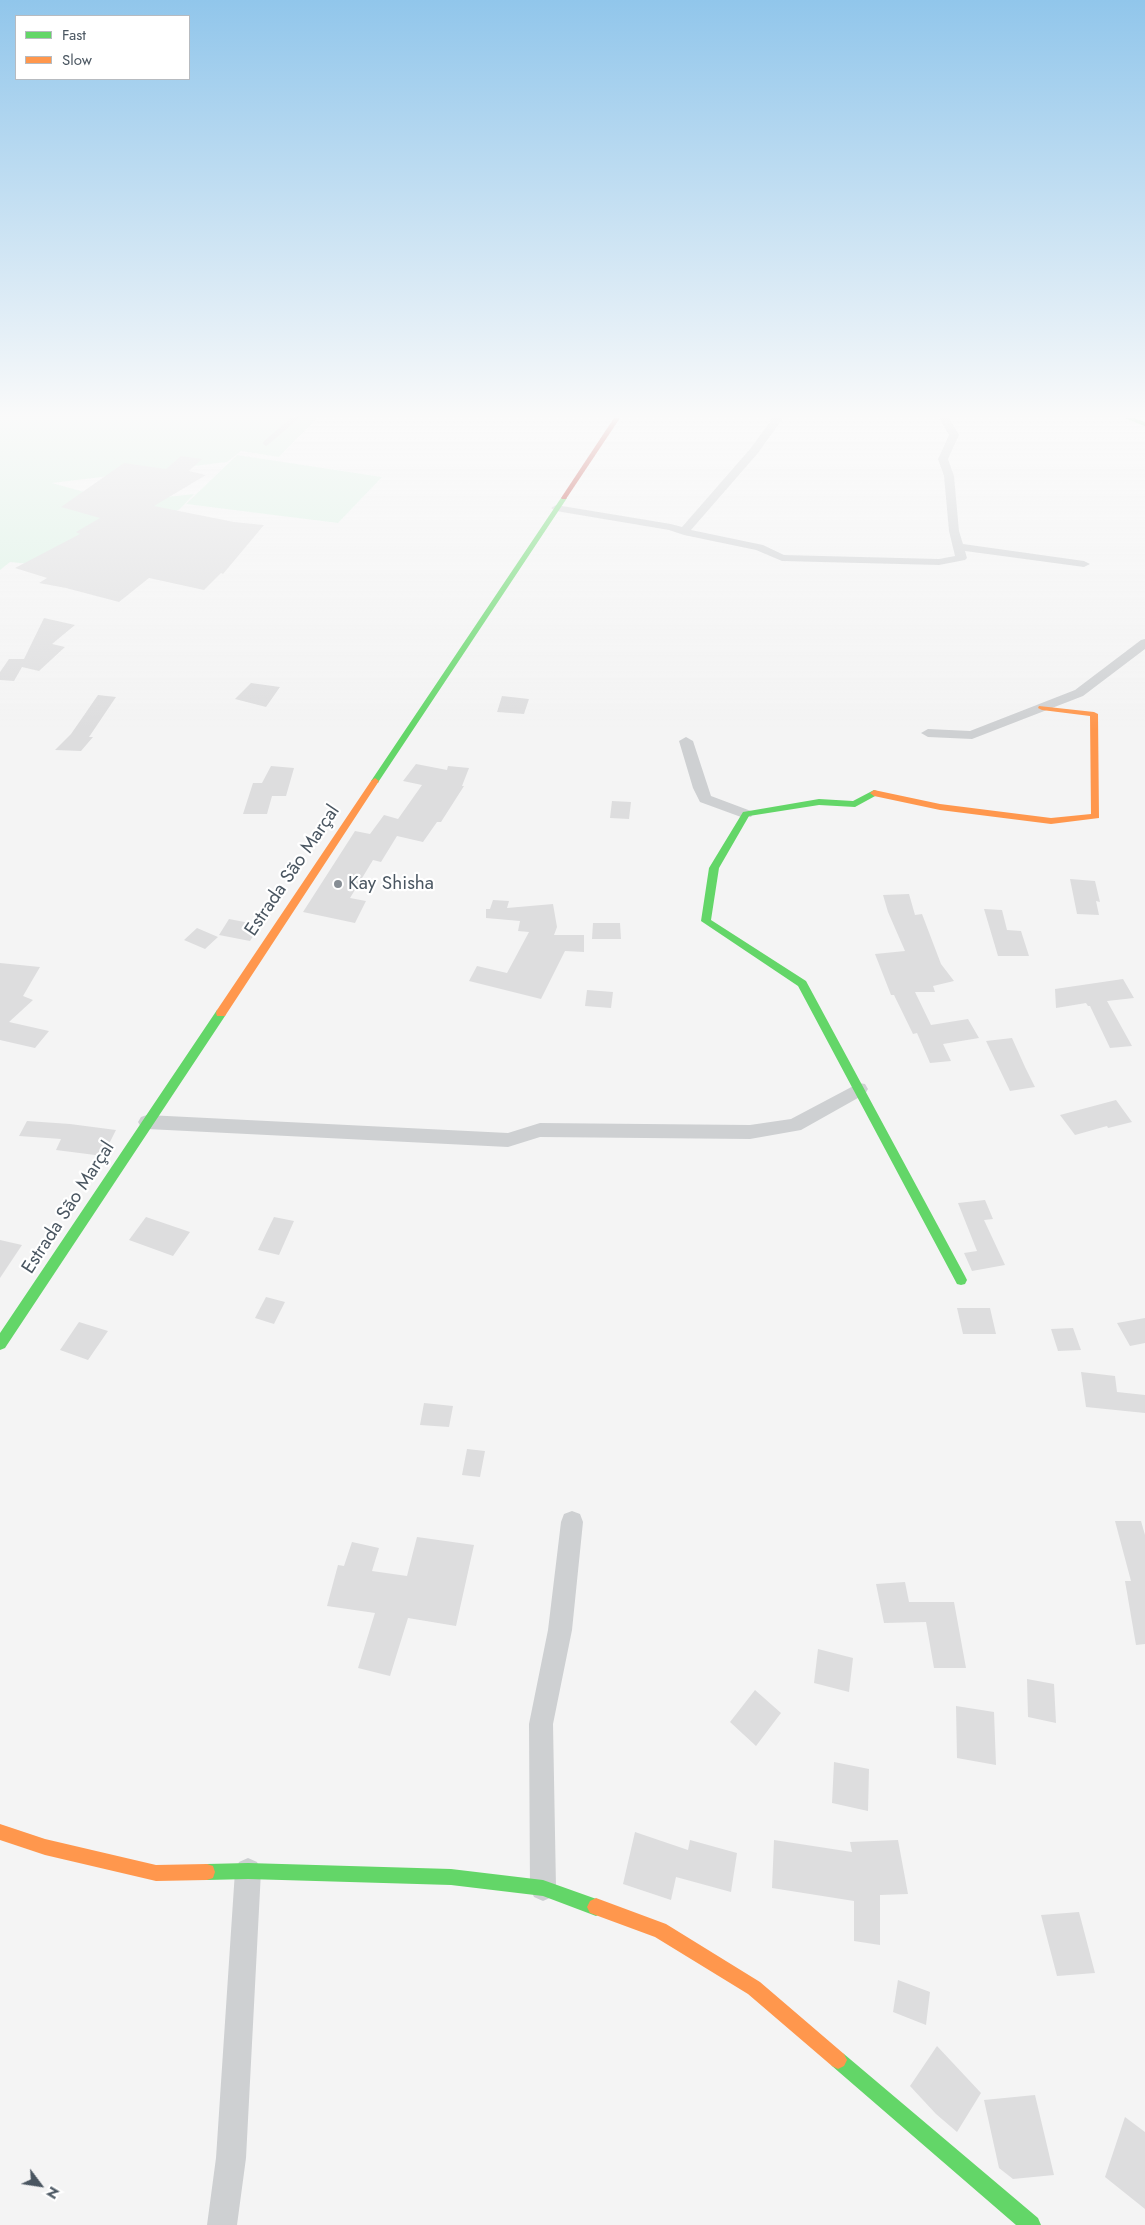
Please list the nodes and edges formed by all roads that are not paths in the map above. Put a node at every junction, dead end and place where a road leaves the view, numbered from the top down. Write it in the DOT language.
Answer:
graph roads {
  1 [pos="547,522"];
  2 [pos="640,522"];
  3 [pos="693,522"];
  4 [pos="953,522"];
  5 [pos="684,532"];
  6 [pos="958,547"];
  7 [pos="1084,564"];
  8 [pos="1145,644"];
  9 [pos="1042,708"];
  10 [pos="928,733"];
  11 [pos="686,741"];
  12 [pos="746,814"];
  13 [pos="859,1089"];
  14 [pos="147,1122"];
  15 [pos="961,1280"];
  16 [pos="0,1344"];
  17 [pos="572,1522"];
  18 [pos="0,1832"];
  19 [pos="248,1871"];
  20 [pos="543,1888"];
  21 [pos="222,2225"];
  22 [pos="1031,2225"];
  1 -- 14 [label="street, Estrada São Marçal"];
  2 -- 5 [label="street"];
  3 -- 5 [label="street"];
  4 -- 6 [label="street"];
  5 -- 6 [label="street"];
  6 -- 7 [label="street"];
  8 -- 9 [label="street"];
  9 -- 10 [label="street"];
  9 -- 12 [label="street"];
  11 -- 12 [label="street"];
  12 -- 13 [label="street"];
  13 -- 14 [label="street"];
  13 -- 15 [label="street"];
  14 -- 16 [label="street, Estrada São Marçal"];
  17 -- 20 [label="street"];
  18 -- 19 [label="street"];
  19 -- 20 [label="street"];
  19 -- 21 [label="street"];
  20 -- 22 [label="street"];
}
